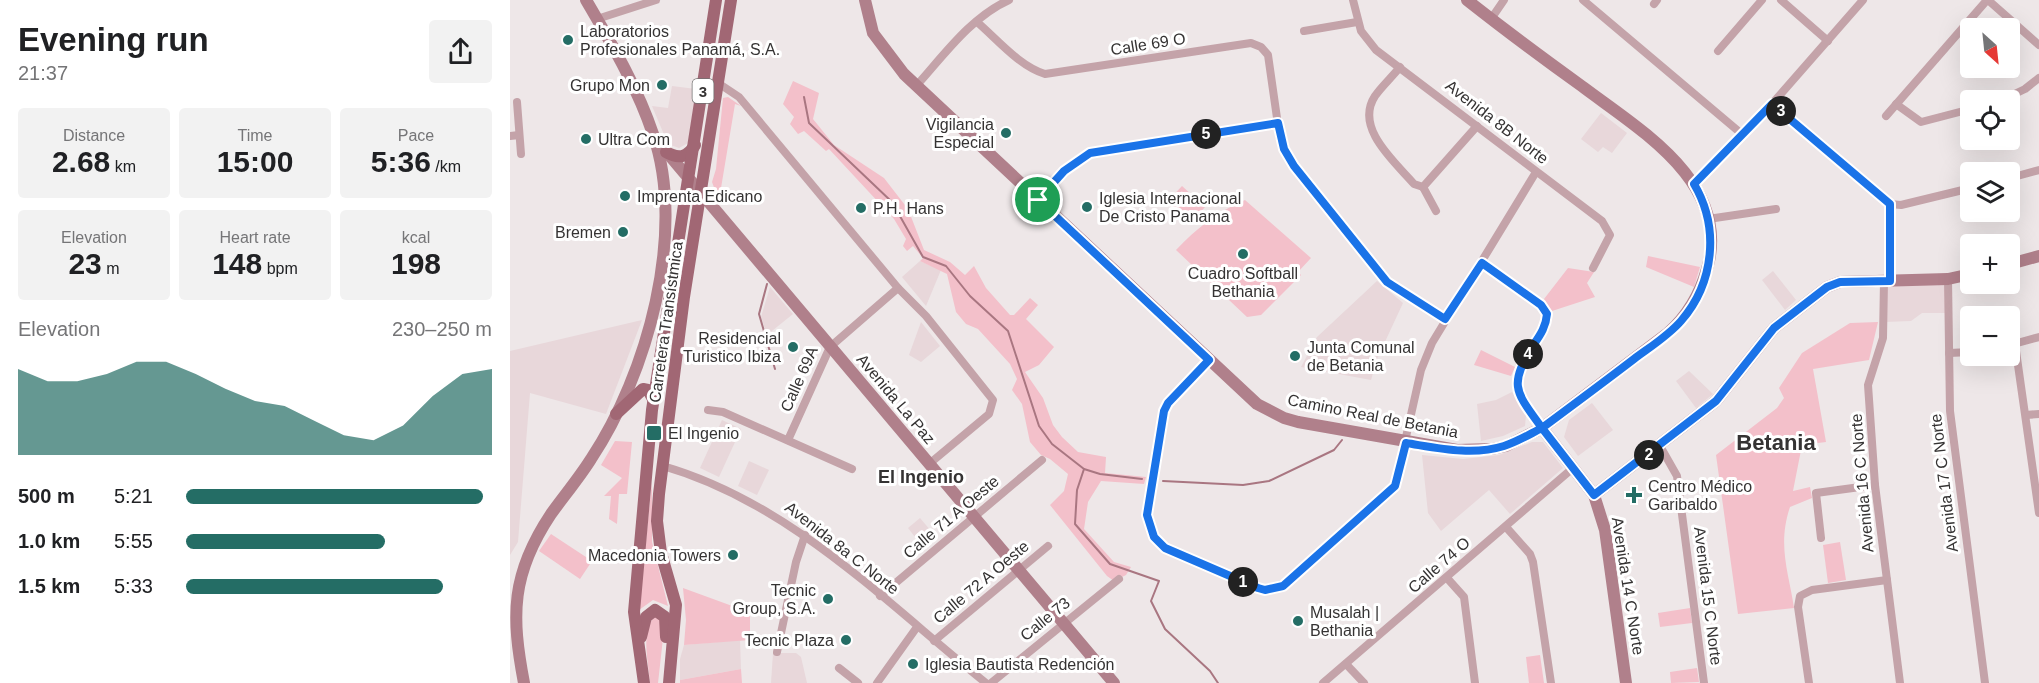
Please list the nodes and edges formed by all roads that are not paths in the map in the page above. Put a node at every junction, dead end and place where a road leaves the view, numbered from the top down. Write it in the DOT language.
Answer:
graph roads {
  1 [pos="586,0"];
  2 [pos="656,0"];
  3 [pos="716,0"];
  4 [pos="731,0"];
  5 [pos="865,0"];
  6 [pos="1009,0"];
  7 [pos="1353,0"];
  8 [pos="1467,0"];
  9 [pos="1504,0"];
  10 [pos="1583,0"];
  11 [pos="1762,0"];
  12 [pos="1781,0"];
  13 [pos="1863,0"];
  14 [pos="1988,0"];
  15 [pos="1491,19"];
  16 [pos="597,20"];
  17 [pos="976,22"];
  18 [pos="1357,22"];
  19 [pos="1304,31"];
  20 [pos="1828,41"];
  21 [pos="2039,45"];
  22 [pos="1718,51"];
  23 [pos="1400,68"];
  24 [pos="2039,78"];
  25 [pos="718,83"];
  26 [pos="917,85"];
  27 [pos="2020,91"];
  28 [pos="517,102"];
  29 [pos="1772,104"];
  30 [pos="1896,104"];
  31 [pos="1960,112"];
  32 [pos="1886,116"];
  33 [pos="1278,123"];
  34 [pos="1477,126"];
  35 [pos="515,135"];
  36 [pos="1743,135"];
  37 [pos="654,136"];
  38 [pos="696,141"];
  39 [pos="666,152"];
  40 [pos="521,154"];
  41 [pos="2039,170"];
  42 [pos="1536,172"];
  43 [pos="2020,175"];
  44 [pos="690,181"];
  45 [pos="1694,184"];
  46 [pos="1423,187"];
  47 [pos="1960,191"];
  48 [pos="700,193"];
  49 [pos="1038,200"];
  50 [pos="1890,204"];
  51 [pos="1776,209"];
  52 [pos="1436,211"];
  53 [pos="1708,219"];
  54 [pos="2039,256"];
  55 [pos="2020,261"];
  56 [pos="1482,263"];
  57 [pos="1593,268"];
  58 [pos="1960,276"];
  59 [pos="1948,279"];
  60 [pos="1887,281"];
  61 [pos="898,288"];
  62 [pos="1445,319"];
  63 [pos="2039,337"];
  64 [pos="2020,342"];
  65 [pos="830,347"];
  66 [pos="1960,352"];
  67 [pos="1949,353"];
  68 [pos="1209,360"];
  69 [pos="2017,366"];
  70 [pos="654,401"];
  71 [pos="708,410"];
  72 [pos="616,414"];
  73 [pos="2039,414"];
  74 [pos="2026,416"];
  75 [pos="1542,428"];
  76 [pos="788,440"];
  77 [pos="1406,443"];
  78 [pos="1660,446"];
  79 [pos="1042,460"];
  80 [pos="930,464"];
  81 [pos="663,466"];
  82 [pos="1573,468"];
  83 [pos="852,469"];
  84 [pos="1875,485"];
  85 [pos="1594,495"];
  86 [pos="2039,513"];
  87 [pos="975,517"];
  88 [pos="1506,527"];
  89 [pos="805,535"];
  90 [pos="1821,537"];
  91 [pos="1048,546"];
  92 [pos="1019,570"];
  93 [pos="1448,578"];
  94 [pos="1119,579"];
  95 [pos="1887,580"];
  96 [pos="880,596"];
  97 [pos="1063,623"];
  98 [pos="917,627"];
  99 [pos="934,641"];
  100 [pos="777,652"];
  101 [pos="639,653"];
  102 [pos="1346,664"];
  103 [pos="839,668"];
  104 [pos="524,683"];
  105 [pos="644,683"];
  106 [pos="665,683"];
  107 [pos="669,683"];
  108 [pos="858,683"];
  109 [pos="877,683"];
  110 [pos="986,683"];
  111 [pos="991,683"];
  112 [pos="1114,683"];
  113 [pos="1323,683"];
  114 [pos="1364,683"];
  115 [pos="1475,683"];
  116 [pos="1551,683"];
  117 [pos="1626,683"];
  118 [pos="1704,683"];
  119 [pos="1809,683"];
  120 [pos="1900,683"];
  121 [pos="1985,683"];
  1 -- 16 [label="street"];
  2 -- 16 [label="street"];
  3 -- 38 [label="main road, Carretera Transístmica / 3"];
  4 -- 25 [label="main road, Carretera Transístmica / 3"];
  5 -- 26 [label="street, Camino Real de Betania"];
  6 -- 17 [label="street"];
  7 -- 18 [label="street, Avenida 8B Norte"];
  8 -- 15 [label="street, Camino Real de Betania"];
  9 -- 15 [label="street"];
  10 -- 36 [label="street"];
  11 -- 22 [label="street"];
  12 -- 20 [label="street"];
  13 -- 20 [label="street"];
  14 -- 21 [label="street"];
  14 -- 30 [label="street"];
  15 -- 45 [label="street, Camino Real de Betania"];
  16 -- 37 [label="street"];
  17 -- 26 [label="street"];
  17 -- 33 [label="street, Calle 69 O"];
  18 -- 19 [label="street"];
  18 -- 23 [label="street, Avenida 8B Norte"];
  20 -- 29 [label="street"];
  23 -- 34 [label="street, Avenida 8B Norte"];
  23 -- 46 [label="street"];
  24 -- 27 [label="street"];
  25 -- 48 [label="main road, Carretera Transístmica / 3"];
  25 -- 61 [label="street"];
  26 -- 49 [label="street, Camino Real de Betania"];
  28 -- 35 [label="street"];
  29 -- 36 [label="street"];
  29 -- 50 [label="street"];
  30 -- 31 [label="street"];
  30 -- 32 [label="street"];
  33 -- 49 [label="street"];
  33 -- 62 [label="street"];
  34 -- 42 [label="street, Avenida 8B Norte"];
  34 -- 46 [label="street"];
  35 -- 40 [label="street"];
  36 -- 45 [label="street"];
  37 -- 39 [label="street, Avenida La Paz"];
  37 -- 72 [label="street"];
  38 -- 39 [label="main road"];
  38 -- 44 [label="main road, Carretera Transístmica / 3"];
  39 -- 44 [label="street, Avenida La Paz"];
  41 -- 43 [label="street"];
  42 -- 56 [label="street"];
  42 -- 57 [label="street, Avenida 8B Norte"];
  44 -- 48 [label="street, Avenida La Paz"];
  44 -- 70 [label="main road, Carretera Transístmica / 3"];
  45 -- 53 [label="street, Camino Real de Betania"];
  46 -- 52 [label="street"];
  47 -- 50 [label="street"];
  48 -- 65 [label="street, Avenida La Paz"];
  48 -- 81 [label="main road, Carretera Transístmica / 3"];
  49 -- 68 [label="street, Camino Real de Betania"];
  50 -- 60 [label="street, Avenida 16 C Norte"];
  51 -- 53 [label="street"];
  53 -- 75 [label="street, Camino Real de Betania"];
  54 -- 55 [label="street"];
  56 -- 62 [label="street"];
  56 -- 75 [label="street"];
  58 -- 59 [label="street"];
  59 -- 60 [label="street"];
  59 -- 67 [label="street, Avenida 17 C Norte"];
  60 -- 78 [label="street"];
  60 -- 84 [label="street, Avenida 16 C Norte"];
  61 -- 65 [label="street, Calle 69A"];
  61 -- 80 [label="street"];
  62 -- 77 [label="street"];
  63 -- 64 [label="street"];
  65 -- 76 [label="street, Calle 69A"];
  65 -- 80 [label="street, Avenida La Paz"];
  66 -- 67 [label="street"];
  67 -- 121 [label="street, Avenida 17 C Norte"];
  68 -- 77 [label="street, Camino Real de Betania"];
  68 -- 77 [label="street"];
  69 -- 74 [label="street"];
  70 -- 72 [label="main road"];
  70 -- 101 [label="main road, Carretera Transístmica / 3"];
  71 -- 76 [label="street"];
  72 -- 104 [label="street"];
  73 -- 74 [label="street"];
  74 -- 86 [label="street"];
  75 -- 77 [label="street, Camino Real de Betania"];
  75 -- 82 [label="street"];
  76 -- 83 [label="street"];
  78 -- 85 [label="street"];
  78 -- 118 [label="street, Avenida 15 C Norte"];
  79 -- 87 [label="street, Calle 71 A Oeste"];
  80 -- 87 [label="street, Avenida La Paz"];
  81 -- 89 [label="street, Avenida 8a C Norte"];
  81 -- 107 [label="main road, Carretera Transístmica / 3"];
  82 -- 85 [label="street"];
  82 -- 88 [label="street, Calle 74 O"];
  84 -- 90 [label="street"];
  84 -- 95 [label="street, Avenida 16 C Norte"];
  85 -- 117 [label="street, Avenida 14 C Norte"];
  87 -- 92 [label="street, Avenida La Paz"];
  87 -- 96 [label="street, Calle 71 A Oeste"];
  88 -- 93 [label="street, Calle 74 O"];
  88 -- 116 [label="street"];
  89 -- 96 [label="street, Avenida 8a C Norte"];
  89 -- 100 [label="street"];
  91 -- 92 [label="street, Calle 72 A Oeste"];
  92 -- 97 [label="street, Avenida La Paz"];
  92 -- 99 [label="street, Calle 72 A Oeste"];
  93 -- 102 [label="street, Calle 74 O"];
  93 -- 115 [label="street"];
  94 -- 97 [label="street, Calle 73"];
  95 -- 119 [label="street"];
  95 -- 120 [label="street, Avenida 16 C Norte"];
  96 -- 98 [label="street, Avenida 8a C Norte"];
  97 -- 111 [label="street, Calle 73"];
  97 -- 112 [label="street, Avenida La Paz"];
  98 -- 99 [label="street, Avenida 8a C Norte"];
  98 -- 109 [label="street"];
  99 -- 110 [label="street, Avenida 8a C Norte"];
  101 -- 105 [label="main road, Carretera Transístmica / 3"];
  101 -- 106 [label="main road"];
  102 -- 113 [label="street, Calle 74 O"];
  102 -- 114 [label="street"];
  103 -- 108 [label="street"];
}
